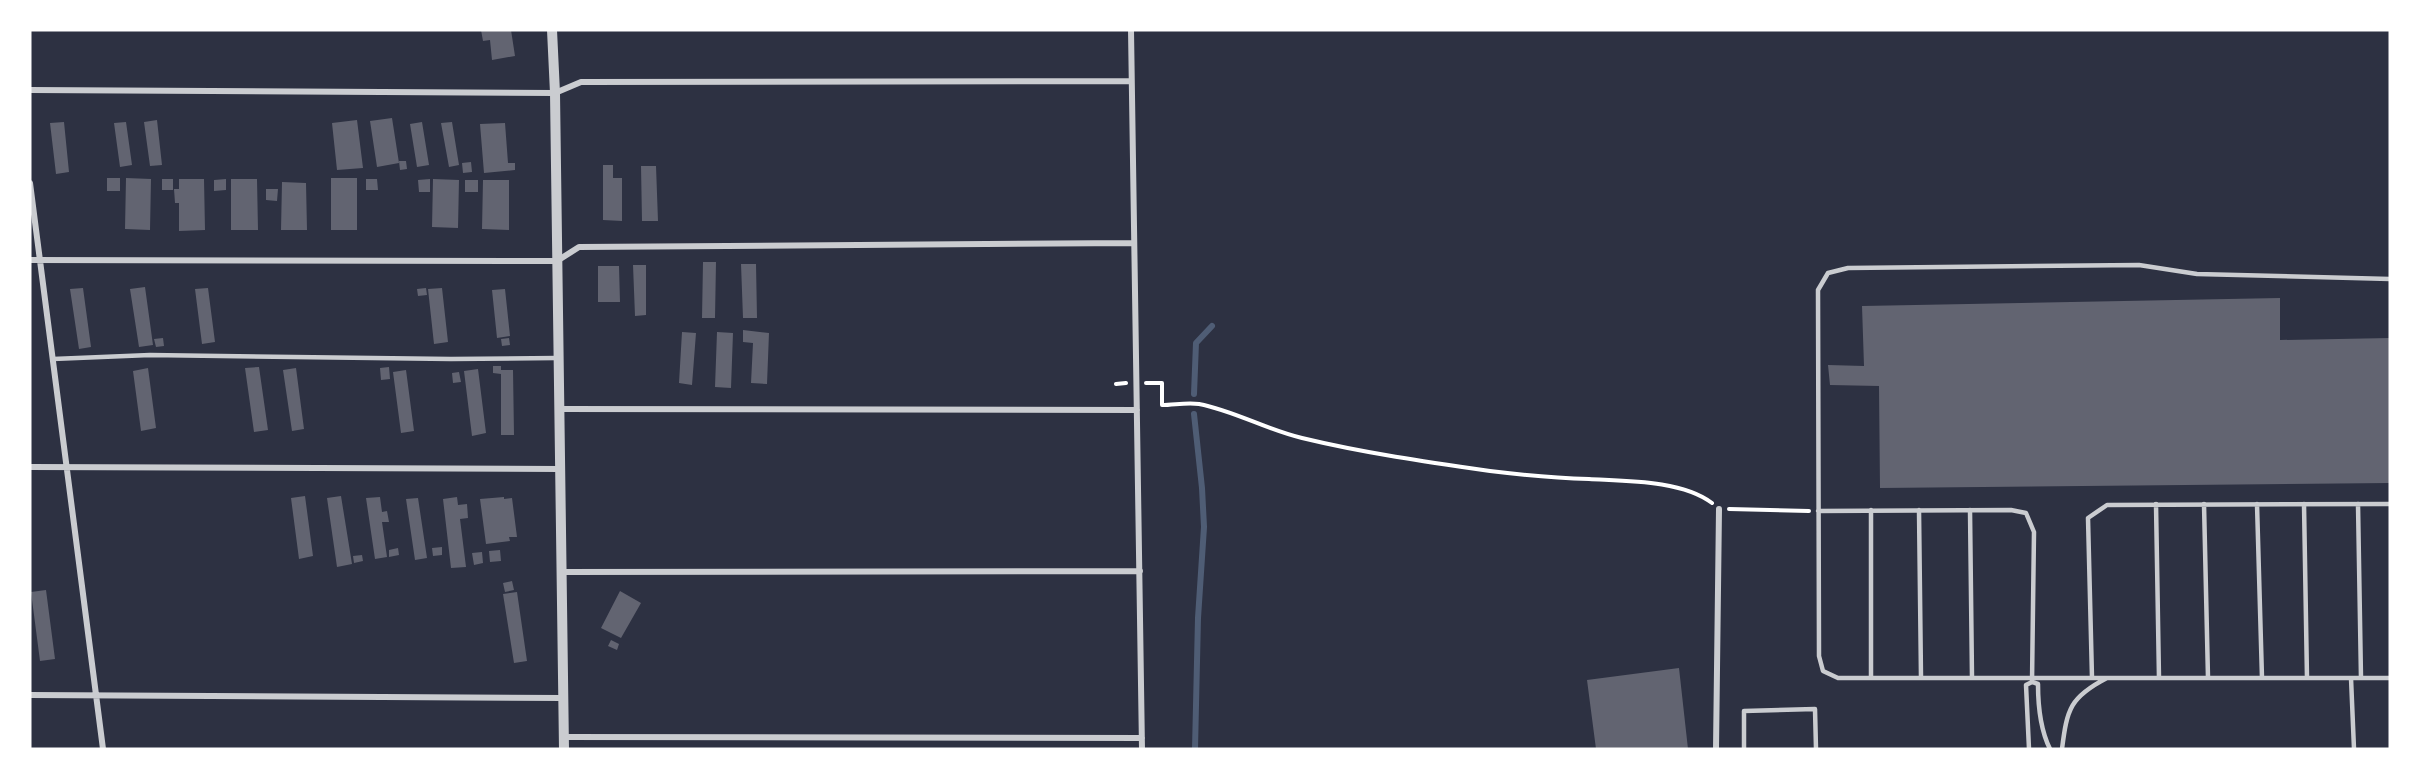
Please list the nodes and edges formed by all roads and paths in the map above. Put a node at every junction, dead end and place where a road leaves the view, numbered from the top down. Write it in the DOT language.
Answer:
graph roads {
  1 [pos="552,30"];
  2 [pos="1131,30"];
  3 [pos="1131,81"];
  4 [pos="30,90"];
  5 [pos="555,93"];
  6 [pos="30,183"];
  7 [pos="1134,243"];
  8 [pos="30,260"];
  9 [pos="40,260"];
  10 [pos="556,261"];
  11 [pos="2390,279"];
  12 [pos="558,358"];
  13 [pos="53,359"];
  14 [pos="1176,405"];
  15 [pos="559,409"];
  16 [pos="1137,410"];
  17 [pos="30,467"];
  18 [pos="67,467"];
  19 [pos="560,469"];
  20 [pos="2156,504"];
  21 [pos="2204,504"];
  22 [pos="2258,504"];
  23 [pos="2304,504"];
  24 [pos="2358,504"];
  25 [pos="2390,504"];
  26 [pos="1719,509"];
  27 [pos="1871,510"];
  28 [pos="1919,510"];
  29 [pos="1970,510"];
  30 [pos="1818,511"];
  31 [pos="1140,571"];
  32 [pos="561,572"];
  33 [pos="1871,678"];
  34 [pos="1921,678"];
  35 [pos="1972,678"];
  36 [pos="2091,678"];
  37 [pos="2108,678"];
  38 [pos="2159,678"];
  39 [pos="2208,678"];
  40 [pos="2262,678"];
  41 [pos="2307,678"];
  42 [pos="2351,678"];
  43 [pos="2361,678"];
  44 [pos="2390,678"];
  45 [pos="2033,679"];
  46 [pos="30,695"];
  47 [pos="96,695"];
  48 [pos="563,698"];
  49 [pos="1142,738"];
  50 [pos="563,743"];
  51 [pos="103,749"];
  52 [pos="1142,749"];
  53 [pos="1716,749"];
  54 [pos="1744,749"];
  55 [pos="1816,749"];
  56 [pos="2029,749"];
  57 [pos="2050,749"];
  58 [pos="2062,749"];
  59 [pos="2354,749"];
  1 -- 5 [label="street"];
  2 -- 3 [label="street"];
  3 -- 5 [label="street"];
  3 -- 7 [label="street"];
  4 -- 5 [label="street"];
  5 -- 10 [label="street"];
  6 -- 9 [label="street"];
  7 -- 10 [label="street"];
  7 -- 16 [label="street"];
  8 -- 9 [label="street"];
  9 -- 10 [label="street"];
  9 -- 13 [label="street"];
  10 -- 12 [label="street"];
  11 -- 30 [label="lane"];
  12 -- 13 [label="lane"];
  12 -- 15 [label="street"];
  13 -- 18 [label="street"];
  14 -- 26 [label="path"];
  15 -- 16 [label="street"];
  15 -- 19 [label="street"];
  16 -- 31 [label="street"];
  17 -- 18 [label="street"];
  18 -- 19 [label="street"];
  18 -- 47 [label="street"];
  19 -- 32 [label="street"];
  20 -- 21 [label="lane"];
  20 -- 36 [label="lane"];
  20 -- 38 [label="lane"];
  21 -- 22 [label="lane"];
  21 -- 39 [label="lane"];
  22 -- 23 [label="lane"];
  22 -- 40 [label="lane"];
  23 -- 24 [label="lane"];
  23 -- 41 [label="lane"];
  24 -- 25 [label="lane"];
  24 -- 43 [label="lane"];
  26 -- 30 [label="path"];
  26 -- 53 [label="street"];
  27 -- 28 [label="lane"];
  27 -- 30 [label="lane"];
  27 -- 33 [label="lane"];
  28 -- 29 [label="lane"];
  28 -- 34 [label="lane"];
  29 -- 35 [label="lane"];
  29 -- 45 [label="lane"];
  30 -- 33 [label="lane"];
  31 -- 32 [label="street"];
  31 -- 49 [label="street"];
  32 -- 48 [label="street"];
  33 -- 34 [label="lane"];
  34 -- 35 [label="lane"];
  35 -- 45 [label="lane"];
  36 -- 37 [label="lane"];
  36 -- 45 [label="lane"];
  37 -- 38 [label="lane"];
  37 -- 58 [label="lane"];
  38 -- 39 [label="lane"];
  39 -- 40 [label="lane"];
  40 -- 41 [label="lane"];
  41 -- 42 [label="lane"];
  42 -- 43 [label="lane"];
  42 -- 59 [label="lane"];
  43 -- 44 [label="lane"];
  45 -- 56 [label="lane"];
  45 -- 57 [label="lane"];
  46 -- 47 [label="street"];
  47 -- 48 [label="street"];
  47 -- 51 [label="street"];
  48 -- 50 [label="street"];
  49 -- 50 [label="street"];
  49 -- 52 [label="street"];
  54 -- 55 [label="lane"];
}
